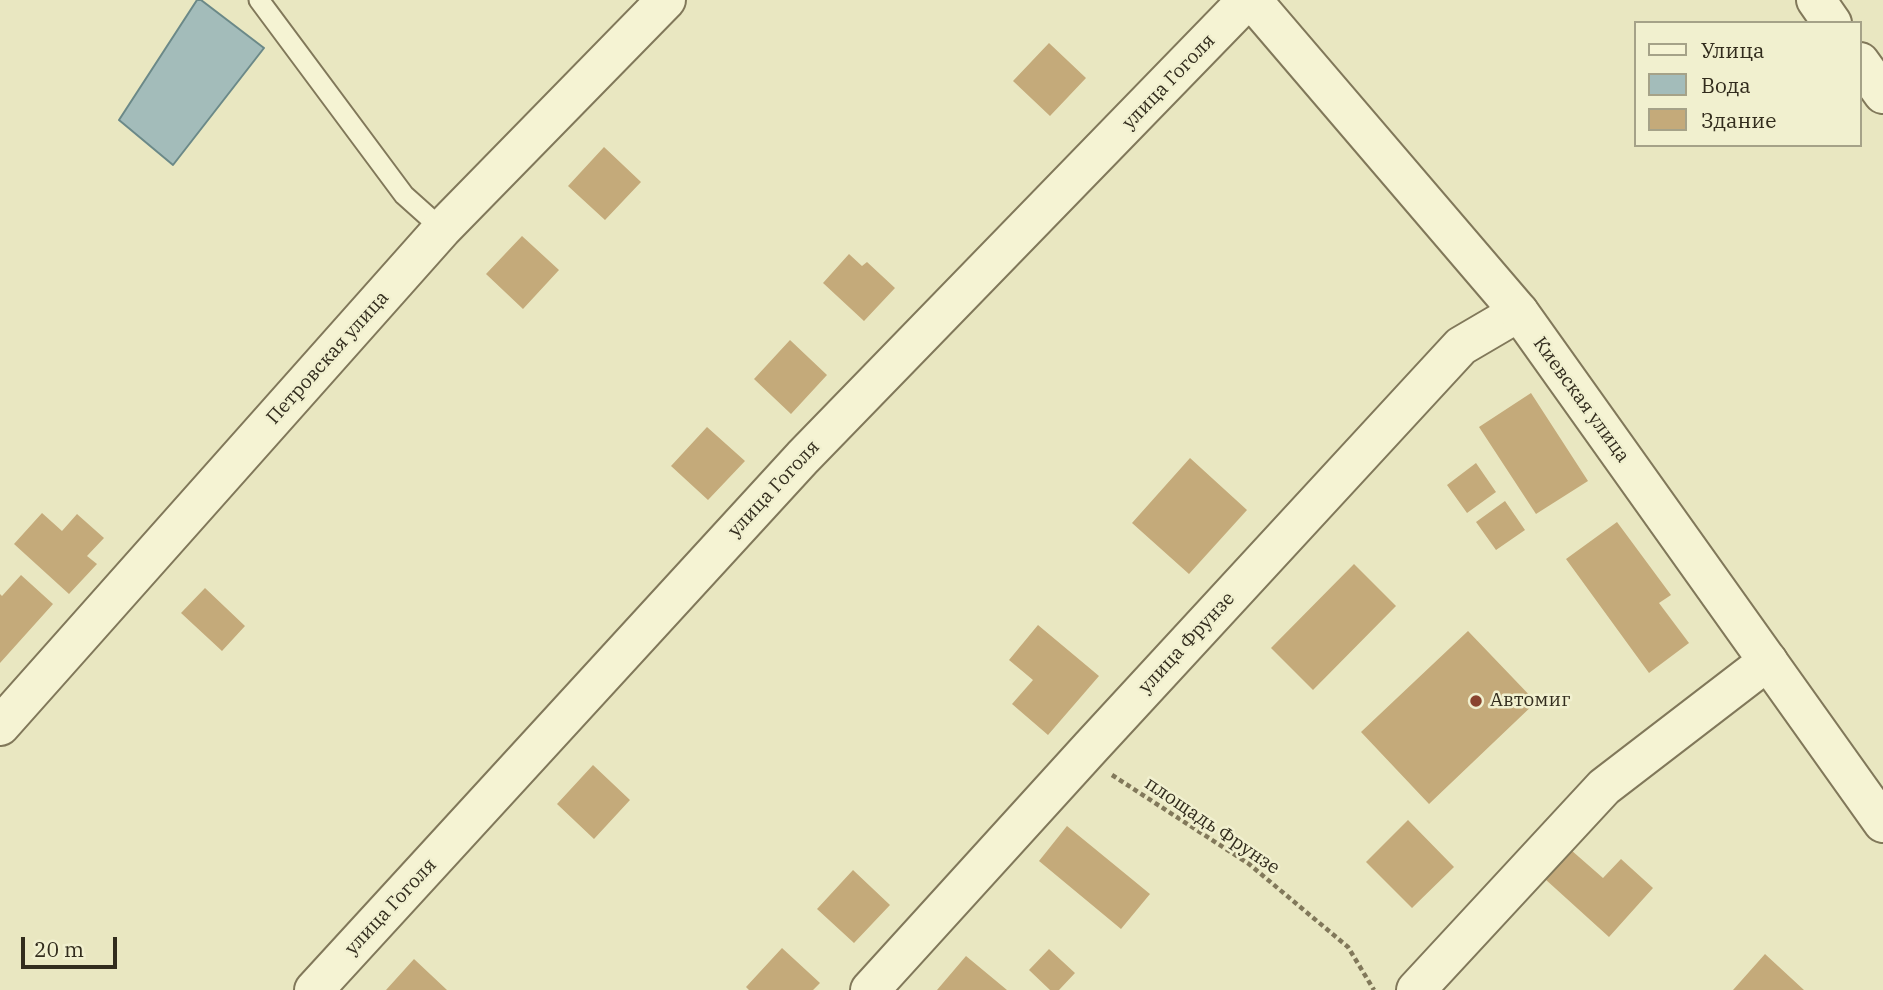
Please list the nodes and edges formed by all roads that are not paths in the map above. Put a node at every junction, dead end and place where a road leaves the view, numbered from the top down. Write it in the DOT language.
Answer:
graph roads {
  1 [pos="259,0"];
  2 [pos="666,0"];
  3 [pos="1250,0"];
  4 [pos="1816,0"];
  5 [pos="1831,21"];
  6 [pos="1862,65"];
  7 [pos="1883,94"];
  8 [pos="442,229"];
  9 [pos="1518,312"];
  10 [pos="1768,661"];
  11 [pos="0,726"];
  12 [pos="1883,823"];
  13 [pos="314,990"];
  14 [pos="870,990"];
  15 [pos="1416,990"];
  1 -- 8 [label="lane"];
  2 -- 8 [label="street, Петровская улица"];
  3 -- 9 [label="street, Киевская улица"];
  3 -- 13 [label="street, улица Гоголя"];
  4 -- 5 [label="street"];
  6 -- 7 [label="street"];
  8 -- 11 [label="street, Петровская улица"];
  9 -- 10 [label="street, Киевская улица"];
  9 -- 14 [label="street, улица Фрунзе"];
  10 -- 12 [label="street, Киевская улица"];
  10 -- 15 [label="street"];
}
